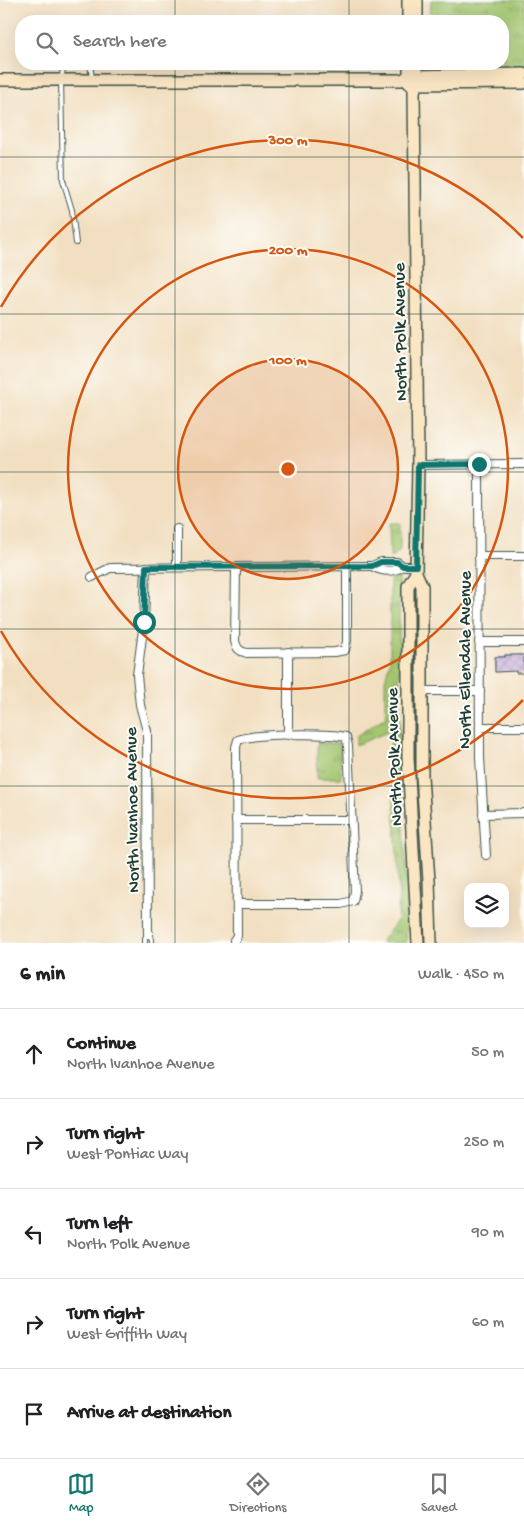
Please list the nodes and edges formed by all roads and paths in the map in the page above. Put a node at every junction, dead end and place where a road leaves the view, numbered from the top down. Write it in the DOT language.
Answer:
graph roads {
  1 [pos="408,0"];
  2 [pos="417,0"];
  3 [pos="408,15"];
  4 [pos="417,15"];
  5 [pos="63,70"];
  6 [pos="92,70"];
  7 [pos="410,70"];
  8 [pos="415,70"];
  9 [pos="524,74"];
  10 [pos="0,80"];
  11 [pos="61,80"];
  12 [pos="92,80"];
  13 [pos="412,82"];
  14 [pos="524,84"];
  15 [pos="76,243"];
  16 [pos="479,464"];
  17 [pos="524,464"];
  18 [pos="418,465"];
  19 [pos="177,529"];
  20 [pos="479,556"];
  21 [pos="524,556"];
  22 [pos="347,566"];
  23 [pos="146,567"];
  24 [pos="177,567"];
  25 [pos="236,567"];
  26 [pos="416,570"];
  27 [pos="92,577"];
  28 [pos="479,642"];
  29 [pos="524,642"];
  30 [pos="288,652"];
  31 [pos="422,691"];
  32 [pos="480,691"];
  33 [pos="524,727"];
  34 [pos="481,728"];
  35 [pos="288,735"];
  36 [pos="483,814"];
  37 [pos="524,814"];
  38 [pos="236,820"];
  39 [pos="351,820"];
  40 [pos="486,855"];
  41 [pos="237,904"];
  42 [pos="148,934"];
  43 [pos="238,941"];
  44 [pos="145,943"];
  45 [pos="152,943"];
  46 [pos="418,943"];
  47 [pos="431,943"];
  1 -- 3 [label="main road"];
  2 -- 4 [label="main road"];
  5 -- 11 [label="lane"];
  6 -- 12 [label="lane"];
  7 -- 13 [label="main road, North Polk Avenue"];
  8 -- 13 [label="main road, North Polk Avenue"];
  9 -- 13 [label="main road"];
  10 -- 11 [label="main road"];
  11 -- 12 [label="main road"];
  11 -- 15 [label="lane"];
  12 -- 13 [label="main road"];
  13 -- 14 [label="main road"];
  13 -- 18 [label="main road, North Polk Avenue"];
  16 -- 17 [label="street"];
  16 -- 18 [label="street"];
  16 -- 20 [label="street, North Ellendale Avenue"];
  18 -- 26 [label="main road, North Polk Avenue"];
  19 -- 24 [label="street"];
  20 -- 21 [label="street"];
  20 -- 28 [label="street, North Ellendale Avenue"];
  22 -- 25 [label="street"];
  22 -- 26 [label="street"];
  22 -- 30 [label="street"];
  23 -- 24 [label="street"];
  23 -- 27 [label="street"];
  23 -- 42 [label="street, North lvanhoe Avenue"];
  24 -- 25 [label="street"];
  25 -- 30 [label="street"];
  26 -- 31 [label="main road, North Polk Avenue"];
  26 -- 46 [label="main road, North Polk Avenue"];
  28 -- 29 [label="street"];
  28 -- 32 [label="street, North Ellendale Avenue"];
  30 -- 35 [label="street"];
  31 -- 32 [label="street"];
  31 -- 47 [label="main road, North Polk Avenue"];
  32 -- 34 [label="street, North Ellendale Avenue"];
  33 -- 34 [label="street"];
  34 -- 36 [label="street, North Ellendale Avenue"];
  35 -- 38 [label="street"];
  35 -- 39 [label="street"];
  36 -- 37 [label="street"];
  36 -- 40 [label="street, North Ellendale Avenue"];
  38 -- 39 [label="street"];
  38 -- 41 [label="street"];
  39 -- 41 [label="street"];
  41 -- 43 [label="street"];
  42 -- 44 [label="lane, North lvanhoe Avenue"];
  42 -- 45 [label="lane, North lvanhoe Avenue"];
}
